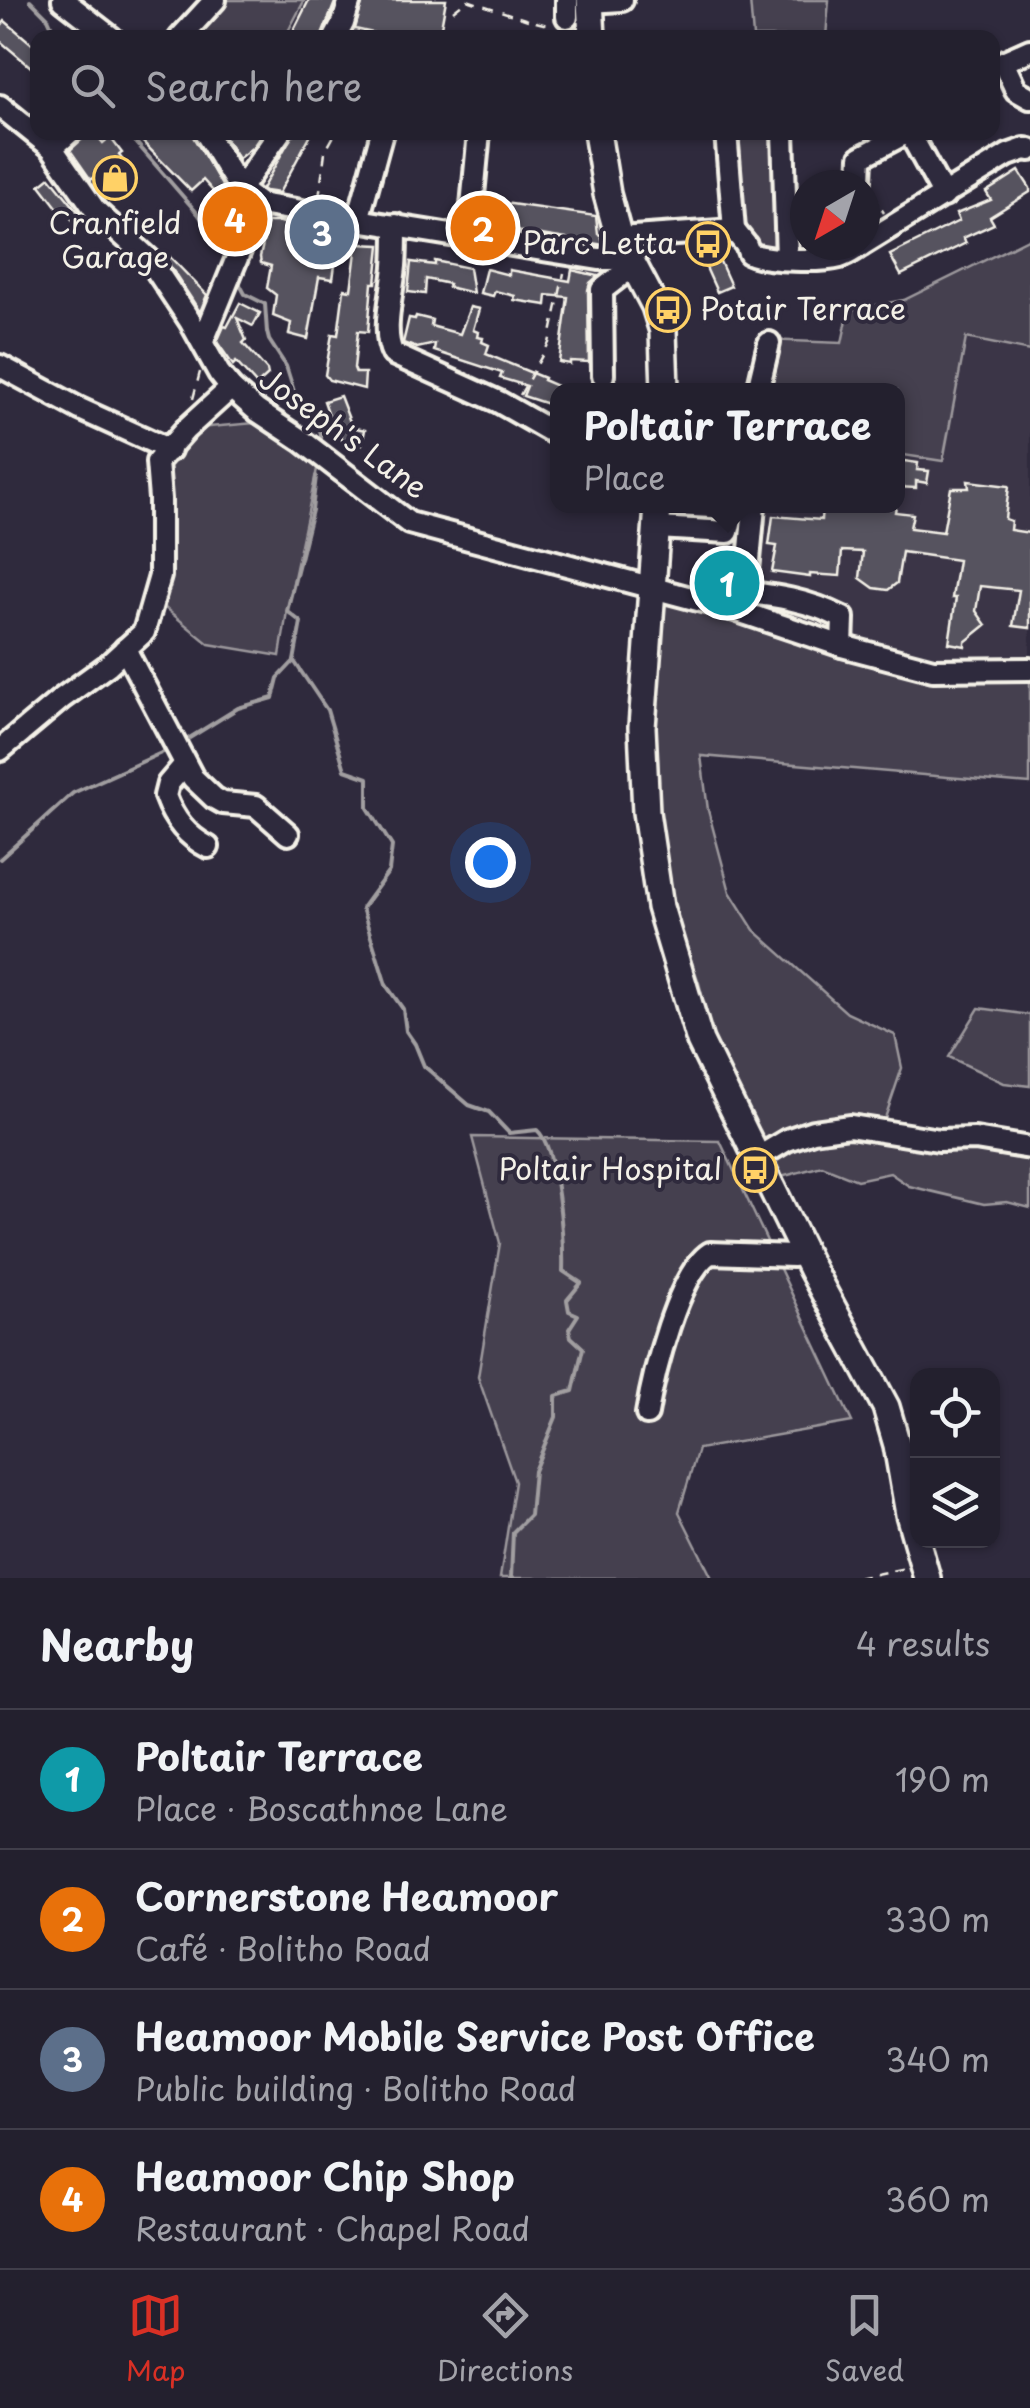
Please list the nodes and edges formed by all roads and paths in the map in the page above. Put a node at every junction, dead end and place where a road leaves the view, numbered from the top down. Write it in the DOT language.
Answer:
graph roads {
  1 [pos="63,0"];
  2 [pos="215,0"];
  3 [pos="350,0"];
  4 [pos="622,0"];
  5 [pos="574,9"];
  6 [pos="453,11"];
  7 [pos="102,30"];
  8 [pos="187,30"];
  9 [pos="340,30"];
  10 [pos="1030,50"];
  11 [pos="1030,98"];
  12 [pos="0,106"];
  13 [pos="30,130"];
  14 [pos="42,140"];
  15 [pos="61,140"];
  16 [pos="210,140"];
  17 [pos="274,140"];
  18 [pos="332,140"];
  19 [pos="380,140"];
  20 [pos="477,140"];
  21 [pos="598,140"];
  22 [pos="727,140"];
  23 [pos="784,140"];
  24 [pos="893,140"];
  25 [pos="913,140"];
  26 [pos="52,148"];
  27 [pos="1030,150"];
  28 [pos="860,170"];
  29 [pos="240,189"];
  30 [pos="944,196"];
  31 [pos="259,204"];
  32 [pos="880,208"];
  33 [pos="317,214"];
  34 [pos="358,220"];
  35 [pos="396,226"];
  36 [pos="892,226"];
  37 [pos="734,230"];
  38 [pos="880,233"];
  39 [pos="470,238"];
  40 [pos="626,252"];
  41 [pos="787,259"];
  42 [pos="790,259"];
  43 [pos="565,266"];
  44 [pos="769,344"];
  45 [pos="203,350"];
  46 [pos="0,366"];
  47 [pos="603,374"];
  48 [pos="666,383"];
  49 [pos="760,383"];
  50 [pos="231,388"];
  51 [pos="517,401"];
  52 [pos="186,429"];
  53 [pos="550,431"];
  54 [pos="170,450"];
  55 [pos="732,513"];
  56 [pos="753,513"];
  57 [pos="658,517"];
  58 [pos="652,588"];
  59 [pos="739,601"];
  60 [pos="842,646"];
  61 [pos="125,650"];
  62 [pos="1030,669"];
  63 [pos="0,750"];
  64 [pos="184,764"];
  65 [pos="288,834"];
  66 [pos="208,847"];
  67 [pos="1030,1148"];
  68 [pos="757,1158"];
  69 [pos="802,1251"];
  70 [pos="647,1414"];
  71 [pos="925,1571"];
  72 [pos="857,1578"];
  1 -- 7 [label="street"];
  2 -- 8 [label="street"];
  3 -- 9 [label="street"];
  4 -- 5 [label="street"];
  5 -- 6 [label="path"];
  10 -- 11 [label="street"];
  12 -- 13 [label="street, Joseph's Lane"];
  14 -- 26 [label="street, Joseph's Lane"];
  15 -- 26 [label="street"];
  16 -- 29 [label="street"];
  17 -- 29 [label="street"];
  18 -- 33 [label="path"];
  19 -- 34 [label="street"];
  20 -- 39 [label="street"];
  21 -- 40 [label="main road"];
  22 -- 37 [label="street"];
  23 -- 41 [label="street"];
  24 -- 28 [label="street"];
  25 -- 30 [label="street"];
  26 -- 45 [label="street, Joseph's Lane"];
  27 -- 30 [label="street"];
  29 -- 31 [label="street"];
  30 -- 36 [label="street"];
  31 -- 33 [label="street"];
  31 -- 45 [label="street"];
  32 -- 36 [label="path"];
  33 -- 34 [label="street"];
  34 -- 35 [label="street"];
  35 -- 39 [label="street"];
  35 -- 53 [label="street"];
  36 -- 38 [label="street"];
  37 -- 40 [label="street"];
  37 -- 41 [label="street"];
  39 -- 40 [label="street"];
  40 -- 47 [label="street"];
  40 -- 48 [label="main road"];
  41 -- 42 [label="street"];
  43 -- 51 [label="path"];
  44 -- 49 [label="street"];
  45 -- 50 [label="street, Joseph's Lane"];
  45 -- 52 [label="path"];
  46 -- 54 [label="street"];
  50 -- 52 [label="street"];
  50 -- 58 [label="street, Joseph's Lane"];
  52 -- 54 [label="street"];
  54 -- 61 [label="street"];
  55 -- 57 [label="street"];
  56 -- 59 [label="street"];
  57 -- 58 [label="main road"];
  58 -- 59 [label="street, Joseph's Lane"];
  58 -- 68 [label="main road"];
  59 -- 60 [label="street"];
  59 -- 60 [label="street"];
  60 -- 62 [label="street"];
  61 -- 63 [label="street"];
  61 -- 64 [label="street"];
  64 -- 65 [label="street"];
  64 -- 66 [label="street"];
  67 -- 68 [label="street"];
  68 -- 69 [label="main road"];
  69 -- 70 [label="street"];
  69 -- 71 [label="main road"];
  71 -- 72 [label="path"];
}
